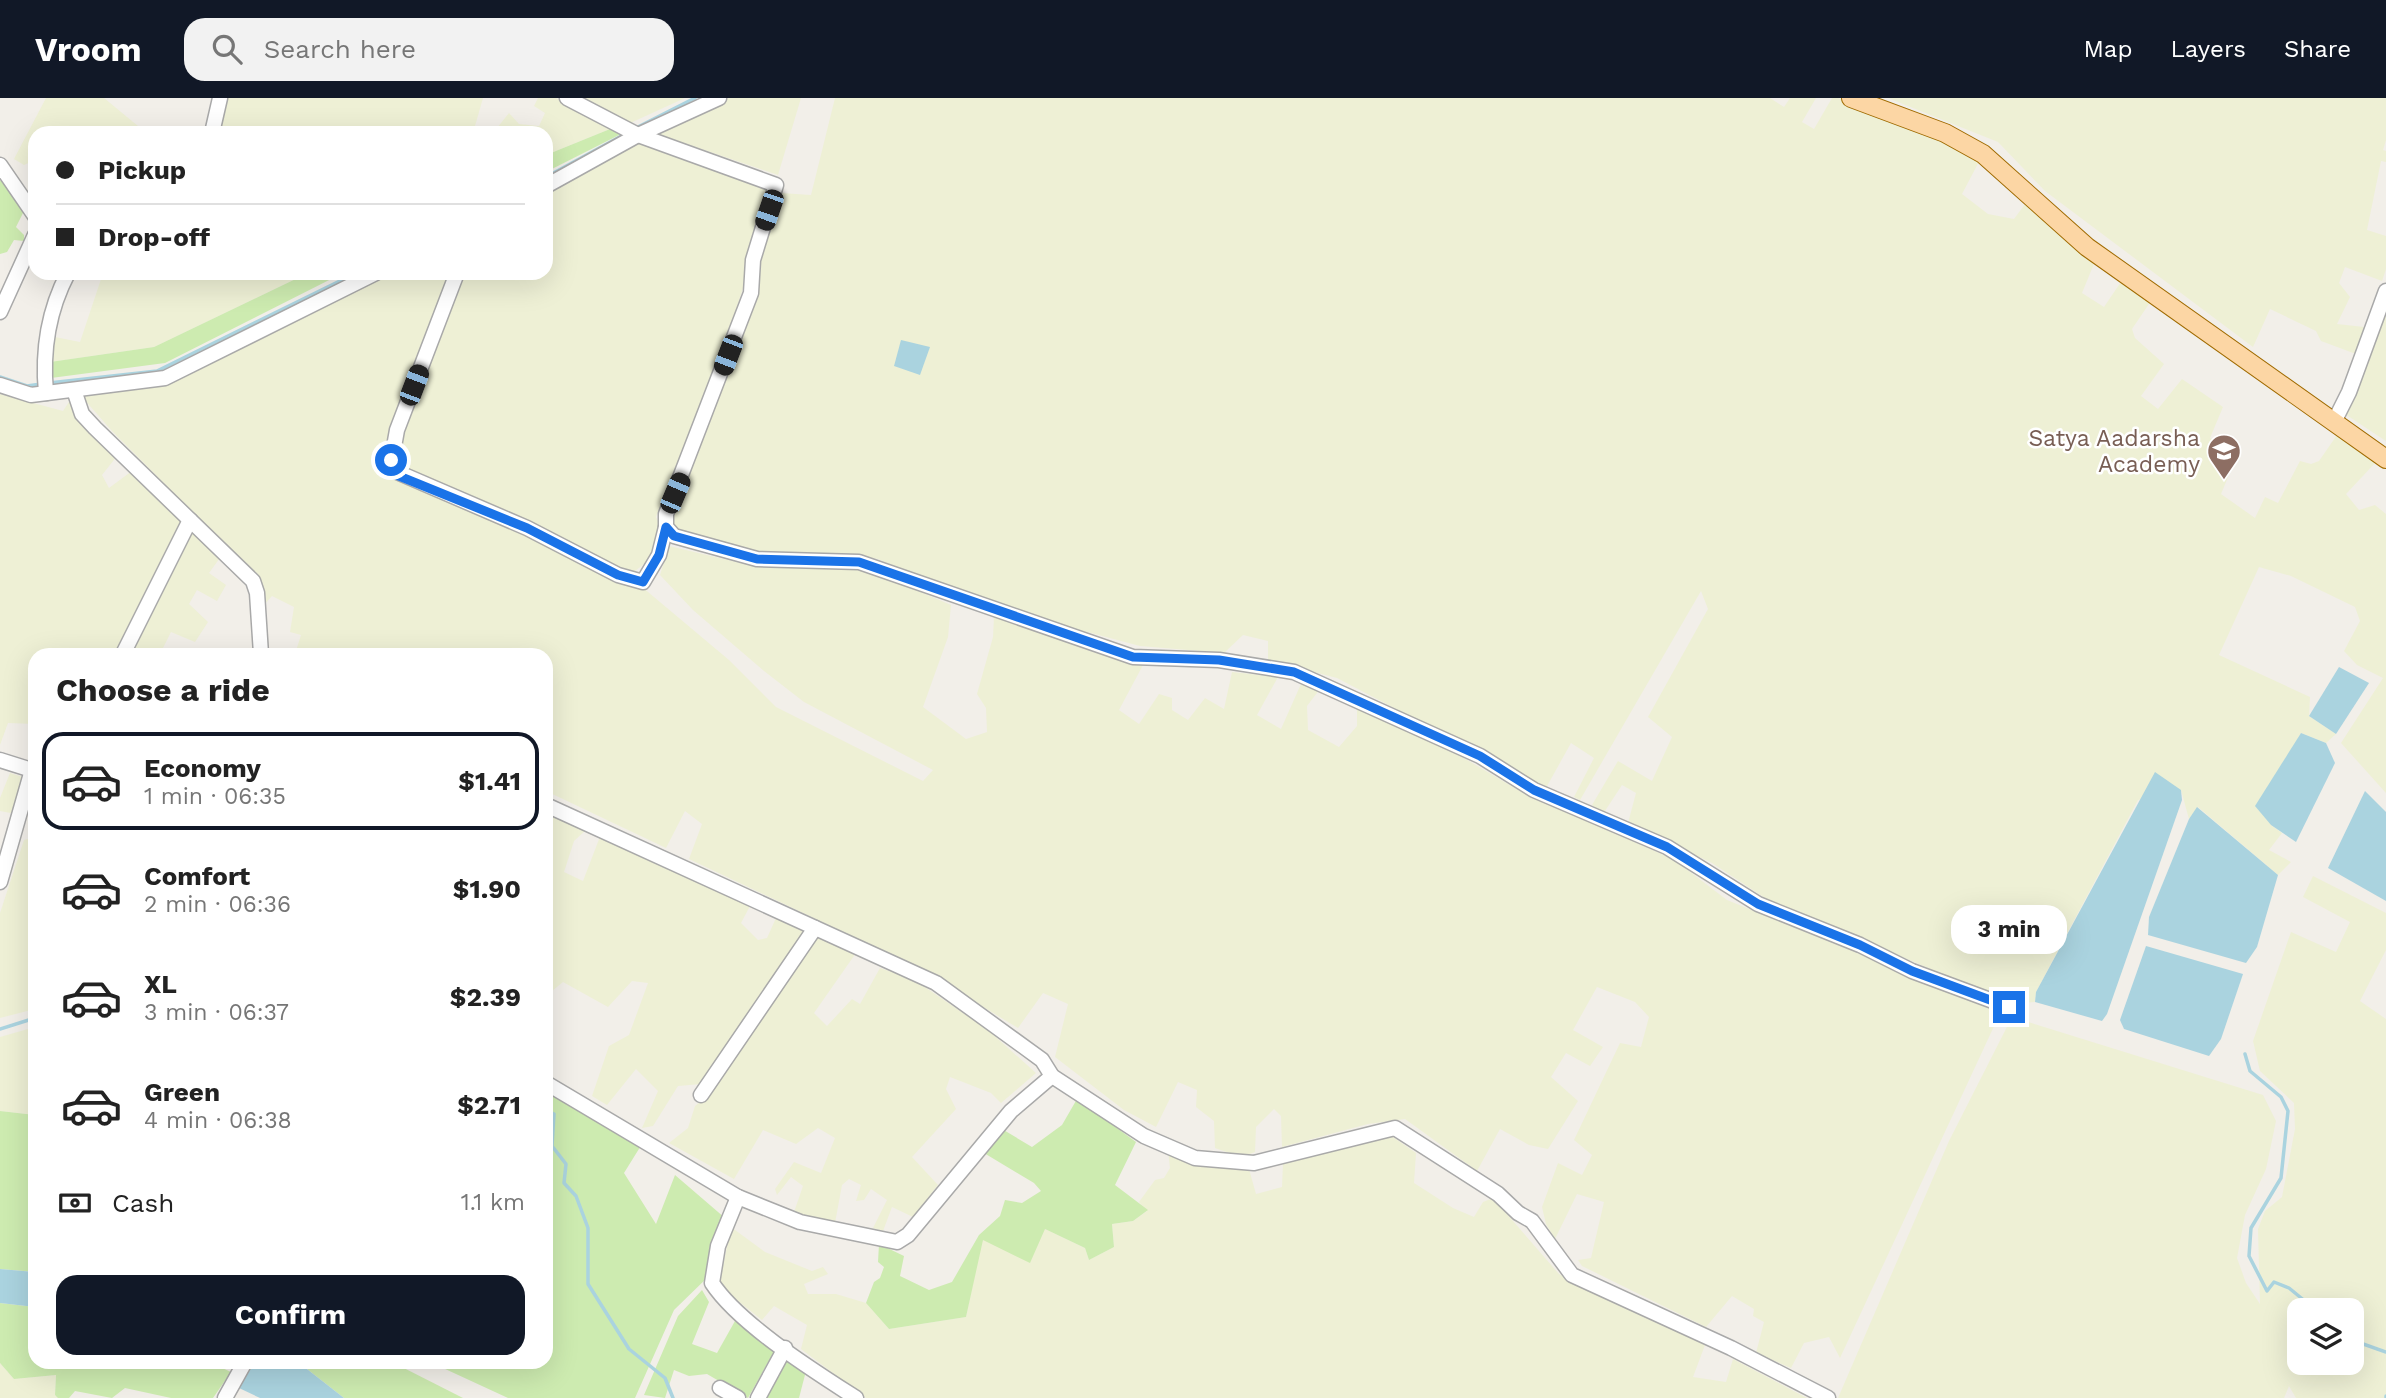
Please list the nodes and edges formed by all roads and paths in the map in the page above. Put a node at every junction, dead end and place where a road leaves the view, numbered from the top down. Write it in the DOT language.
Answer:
graph roads {
  1 [pos="220,98"];
  2 [pos="567,98"];
  3 [pos="719,98"];
  4 [pos="1851,98"];
  5 [pos="214,126"];
  6 [pos="633,131"];
  7 [pos="0,165"];
  8 [pos="553,182"];
  9 [pos="28,206"];
  10 [pos="28,250"];
  11 [pos="65,280"];
  12 [pos="362,280"];
  13 [pos="454,280"];
  14 [pos="2386,291"];
  15 [pos="0,312"];
  16 [pos="0,385"];
  17 [pos="45,386"];
  18 [pos="74,390"];
  19 [pos="2334,422"];
  20 [pos="2386,459"];
  21 [pos="190,520"];
  22 [pos="666,527"];
  23 [pos="126,648"];
  24 [pos="261,648"];
  25 [pos="0,760"];
  26 [pos="28,769"];
  27 [pos="28,791"];
  28 [pos="553,808"];
  29 [pos="0,882"];
  30 [pos="815,928"];
  31 [pos="2009,1007"];
  32 [pos="1052,1076"];
  33 [pos="553,1087"];
  34 [pos="701,1095"];
  35 [pos="738,1197"];
  36 [pos="785,1348"];
  37 [pos="241,1369"];
  38 [pos="720,1388"];
  39 [pos="225,1398"];
  40 [pos="738,1398"];
  41 [pos="758,1398"];
  42 [pos="856,1398"];
  43 [pos="1828,1398"];
  1 -- 5 [label="street"];
  2 -- 6 [label="street"];
  3 -- 6 [label="street"];
  4 -- 19 [label="main road"];
  6 -- 8 [label="street"];
  6 -- 22 [label="street"];
  7 -- 9 [label="street"];
  10 -- 15 [label="street"];
  11 -- 17 [label="street"];
  12 -- 18 [label="street"];
  13 -- 22 [label="street"];
  14 -- 19 [label="street"];
  16 -- 17 [label="street"];
  17 -- 18 [label="street"];
  18 -- 21 [label="street"];
  19 -- 20 [label="main road"];
  21 -- 23 [label="street"];
  21 -- 24 [label="street"];
  22 -- 31 [label="street"];
  25 -- 26 [label="street"];
  27 -- 29 [label="street"];
  28 -- 30 [label="street"];
  30 -- 32 [label="street"];
  30 -- 34 [label="street"];
  32 -- 35 [label="street"];
  32 -- 43 [label="street"];
  33 -- 35 [label="street"];
  35 -- 36 [label="street"];
  36 -- 41 [label="street"];
  36 -- 42 [label="street"];
  37 -- 39 [label="street"];
  38 -- 40 [label="street"];
}
